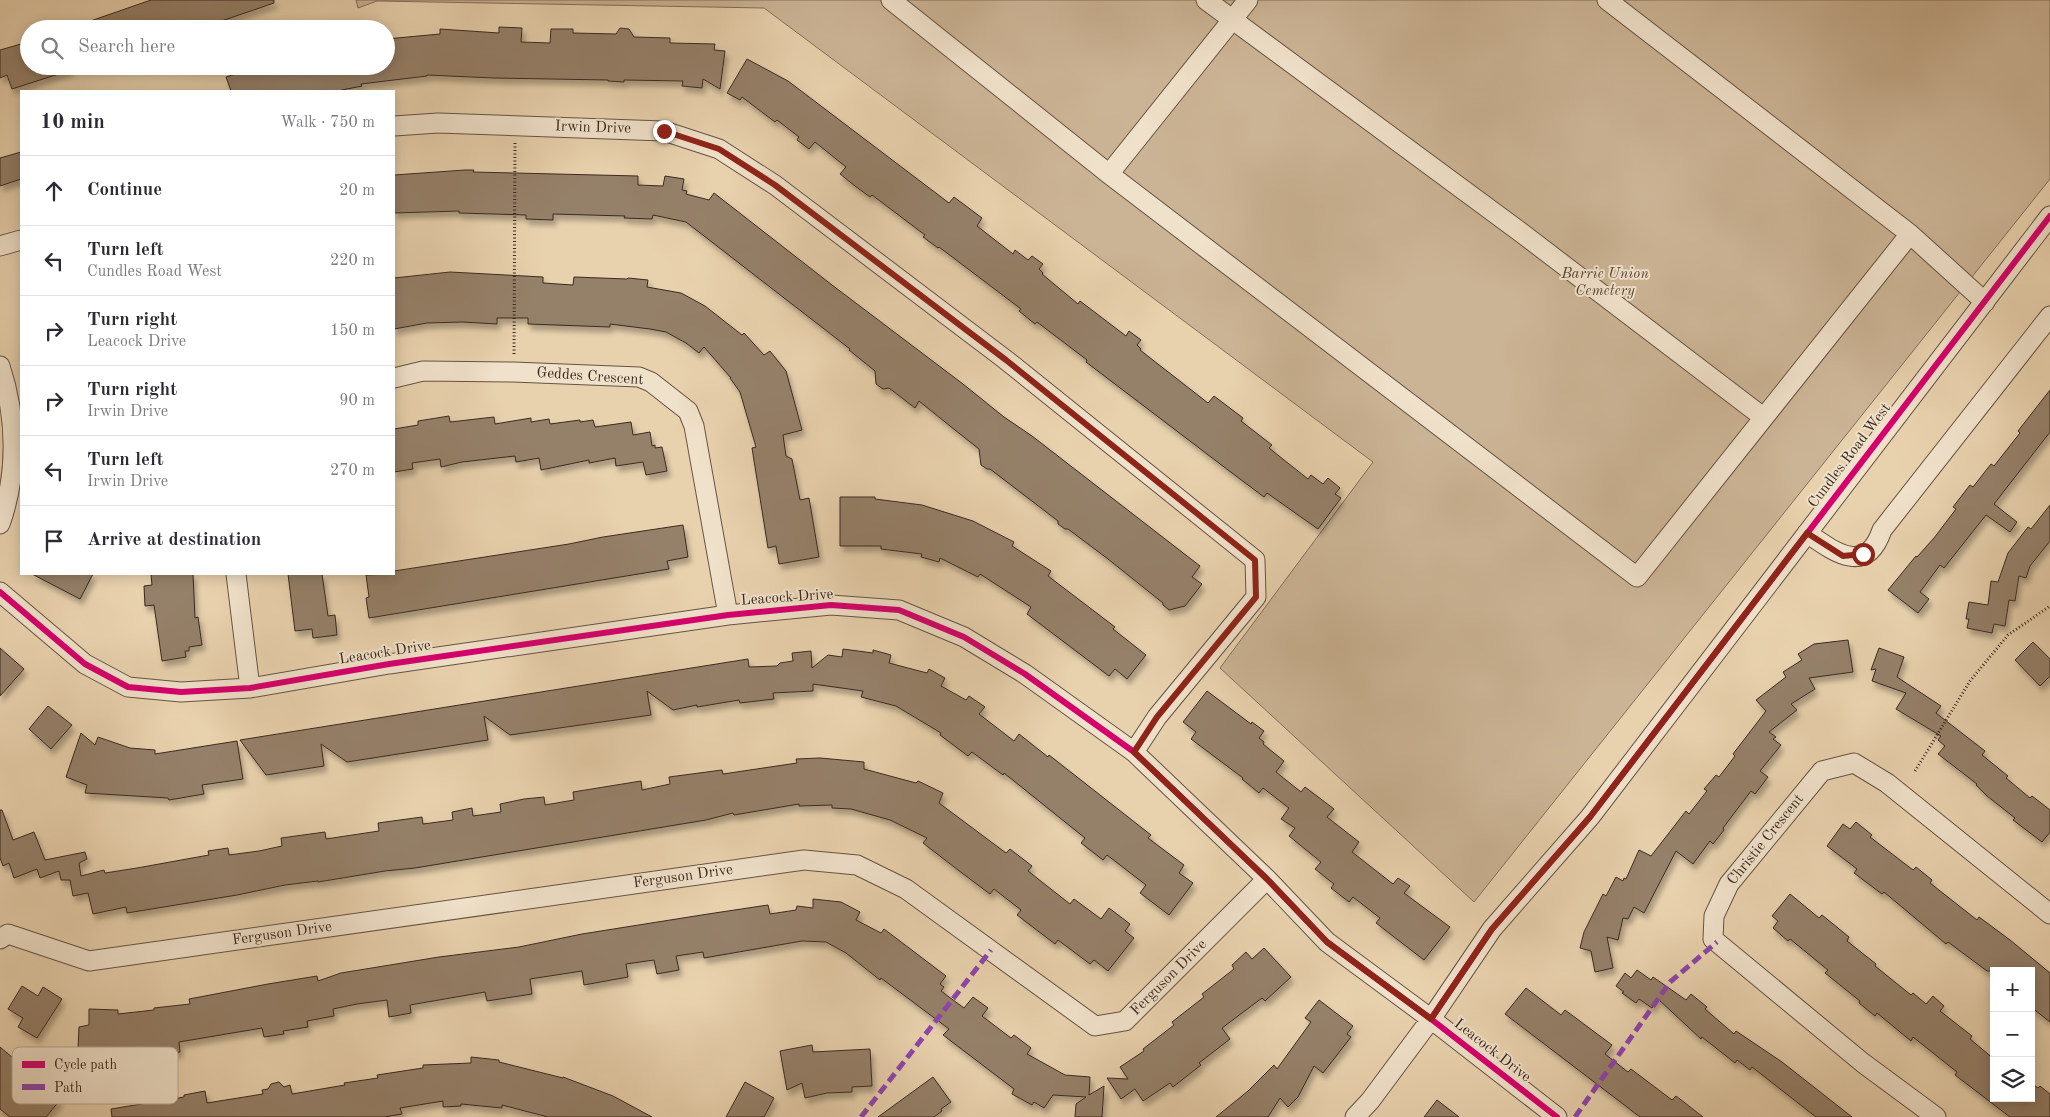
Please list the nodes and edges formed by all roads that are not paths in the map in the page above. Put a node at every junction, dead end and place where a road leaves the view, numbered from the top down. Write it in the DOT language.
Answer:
graph roads {
  1 [pos="891,0"];
  2 [pos="1206,0"];
  3 [pos="1248,0"];
  4 [pos="1607,0"];
  5 [pos="1233,20"];
  6 [pos="395,126"];
  7 [pos="1109,174"];
  8 [pos="2050,216"];
  9 [pos="1910,234"];
  10 [pos="20,240"];
  11 [pos="0,246"];
  12 [pos="1985,302"];
  13 [pos="2050,316"];
  14 [pos="0,366"];
  15 [pos="395,378"];
  16 [pos="1763,417"];
  17 [pos="0,524"];
  18 [pos="1807,533"];
  19 [pos="236,575"];
  20 [pos="0,592"];
  21 [pos="728,615"];
  22 [pos="250,688"];
  23 [pos="1134,752"];
  24 [pos="1267,879"];
  25 [pos="2050,914"];
  26 [pos="0,939"];
  27 [pos="1431,1019"];
  28 [pos="1356,1117"];
  29 [pos="1557,1117"];
  30 [pos="1936,1117"];
  1 -- 7 [label="street"];
  2 -- 5 [label="street"];
  3 -- 5 [label="street"];
  4 -- 9 [label="street"];
  5 -- 7 [label="street"];
  5 -- 16 [label="street"];
  6 -- 23 [label="street, Irwin Drive"];
  7 -- 16 [label="street"];
  8 -- 12 [label="street, Cundles Road West"];
  9 -- 12 [label="street"];
  9 -- 16 [label="street"];
  10 -- 11 [label="street"];
  12 -- 18 [label="street, Cundles Road West"];
  13 -- 18 [label="street"];
  14 -- 17 [label="street"];
  15 -- 21 [label="street, Geddes Crescent"];
  18 -- 27 [label="street, Cundles Road West"];
  19 -- 22 [label="street"];
  20 -- 22 [label="street, Leacock Drive"];
  21 -- 22 [label="street, Leacock Drive"];
  21 -- 23 [label="street, Leacock Drive"];
  23 -- 24 [label="street, Leacock Drive"];
  24 -- 26 [label="street, Ferguson Drive"];
  24 -- 27 [label="street, Leacock Drive"];
  25 -- 30 [label="street, Christie Crescent"];
  27 -- 28 [label="street, Cundles Road West"];
  27 -- 29 [label="street, Leacock Drive"];
}
